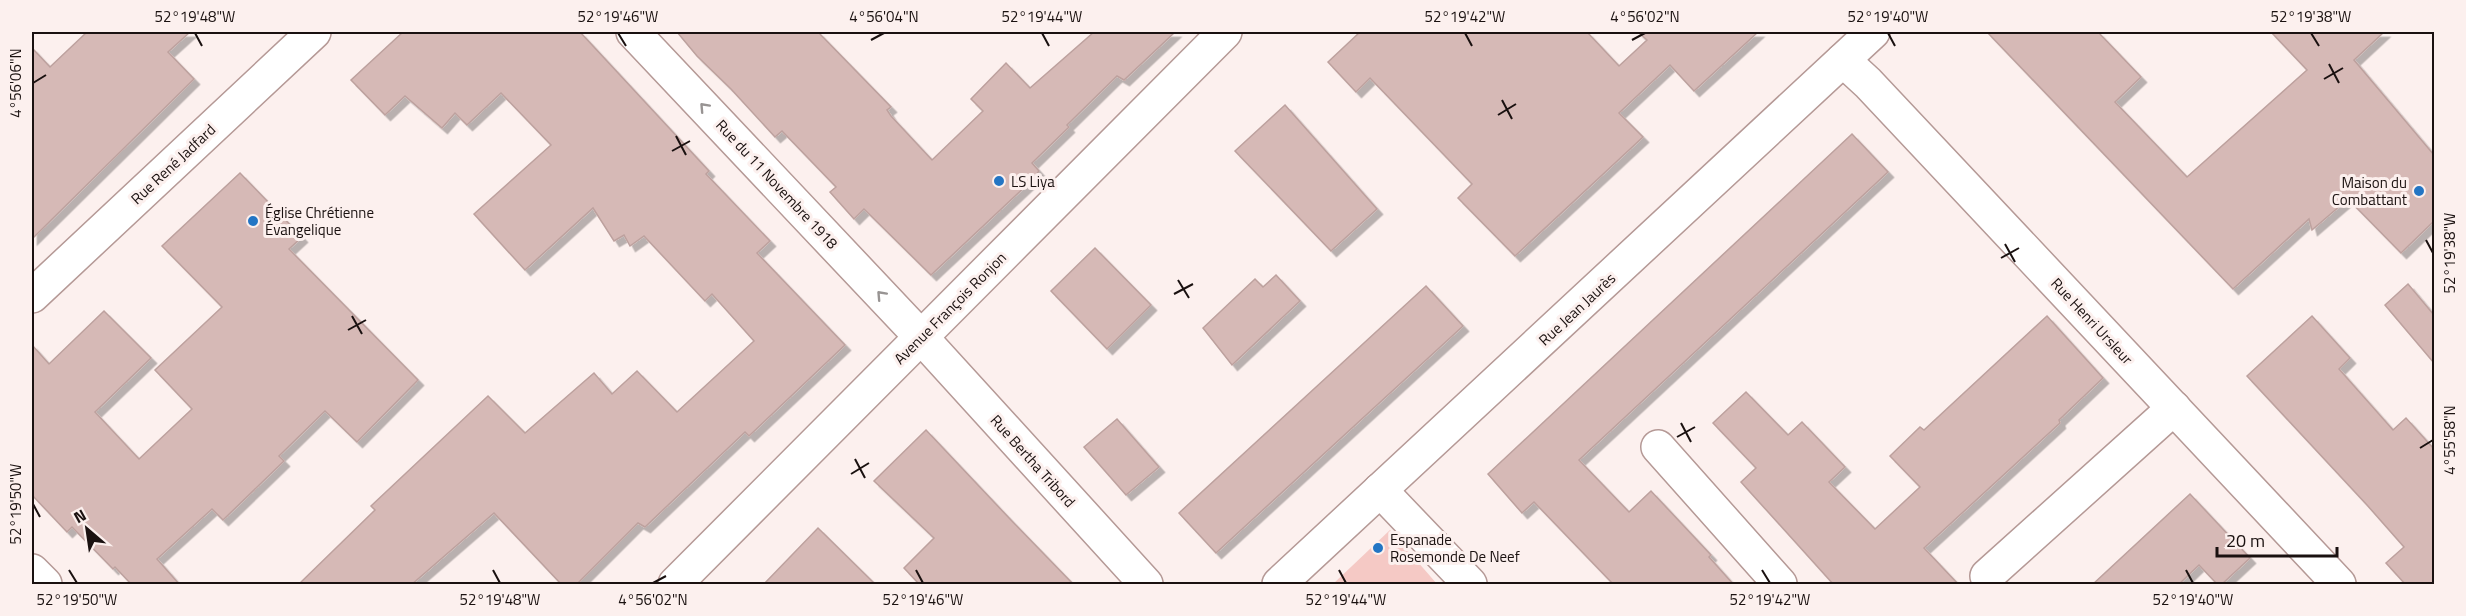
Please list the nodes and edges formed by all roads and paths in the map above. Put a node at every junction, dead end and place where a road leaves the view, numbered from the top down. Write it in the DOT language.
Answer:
graph roads {
  1 [pos="314,32"];
  2 [pos="633,32"];
  3 [pos="1225,32"];
  4 [pos="1873,32"];
  5 [pos="1843,60"];
  6 [pos="32,296"];
  7 [pos="921,337"];
  8 [pos="2174,408"];
  9 [pos="1658,447"];
  10 [pos="1380,490"];
  11 [pos="32,571"];
  12 [pos="1987,576"];
  13 [pos="45,585"];
  14 [pos="675,585"];
  15 [pos="1146,585"];
  16 [pos="1279,585"];
  17 [pos="1470,585"];
  18 [pos="1780,585"];
  19 [pos="2339,585"];
  1 -- 6 [label="street, Rue René Jadfard"];
  7 -- 2 [label="street, Rue du 11 Novembre 1918, one-way"];
  3 -- 7 [label="street, Avenue François Ronjon"];
  4 -- 5 [label="street, Rue Jean Jaurès"];
  5 -- 8 [label="street, Rue Henri Ursleur"];
  5 -- 10 [label="street, Rue Jean Jaurès"];
  7 -- 14 [label="street, Avenue François Ronjon"];
  7 -- 15 [label="street, Rue Bertha Tribord"];
  8 -- 12 [label="street"];
  8 -- 19 [label="street, Rue Henri Ursleur"];
  9 -- 18 [label="street"];
  10 -- 16 [label="street, Rue Jean Jaurès"];
  10 -- 17 [label="street"];
  11 -- 13 [label="street"];
}
